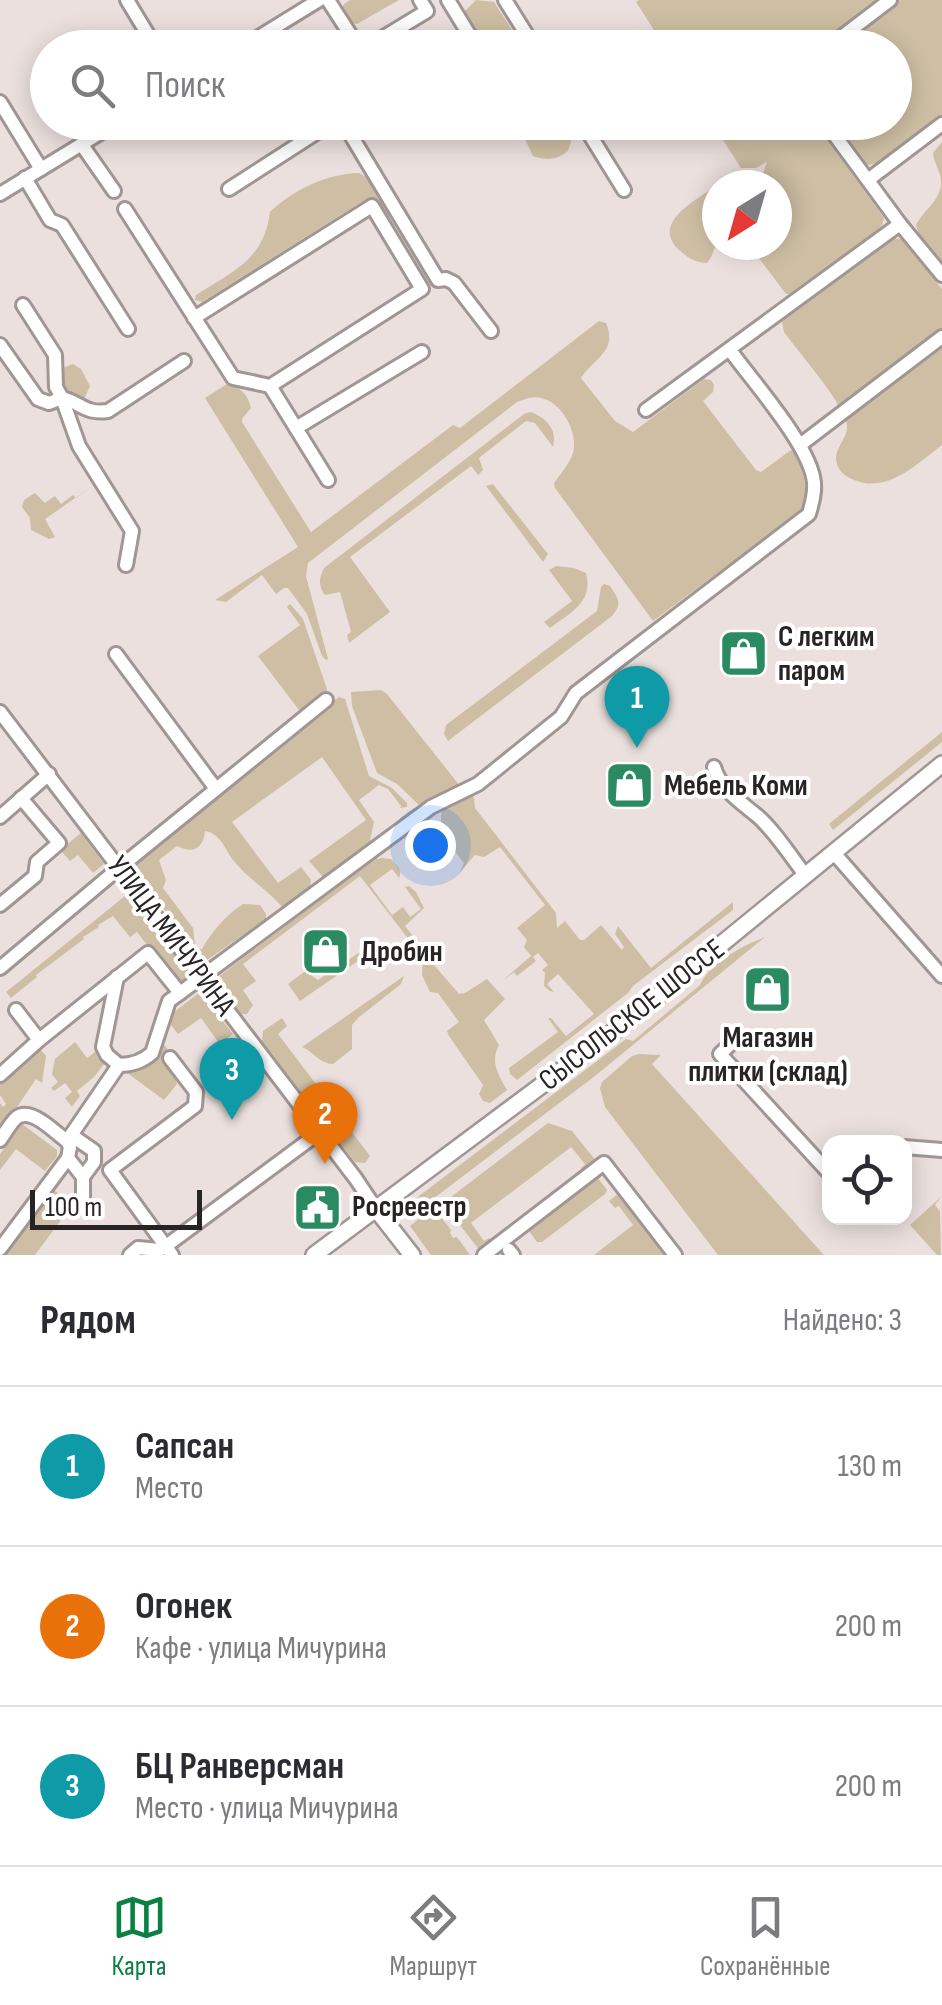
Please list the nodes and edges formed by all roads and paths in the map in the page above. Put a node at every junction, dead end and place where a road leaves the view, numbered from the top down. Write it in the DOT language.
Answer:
graph roads {
  1 [pos="127,0"];
  2 [pos="319,0"];
  3 [pos="328,0"];
  4 [pos="420,0"];
  5 [pos="448,0"];
  6 [pos="505,0"];
  7 [pos="890,0"];
  8 [pos="145,30"];
  9 [pos="270,30"];
  10 [pos="349,30"];
  11 [pos="393,30"];
  12 [pos="466,30"];
  13 [pos="524,30"];
  14 [pos="851,30"];
  15 [pos="0,102"];
  16 [pos="942,124"];
  17 [pos="90,140"];
  18 [pos="305,140"];
  19 [pos="354,140"];
  20 [pos="593,140"];
  21 [pos="838,140"];
  22 [pos="82,145"];
  23 [pos="40,169"];
  24 [pos="25,178"];
  25 [pos="868,180"];
  26 [pos="229,189"];
  27 [pos="624,190"];
  28 [pos="114,191"];
  29 [pos="0,194"];
  30 [pos="125,209"];
  31 [pos="900,224"];
  32 [pos="942,274"];
  33 [pos="24,305"];
  34 [pos="194,318"];
  35 [pos="128,329"];
  36 [pos="491,331"];
  37 [pos="942,337"];
  38 [pos="0,346"];
  39 [pos="730,350"];
  40 [pos="422,352"];
  41 [pos="184,361"];
  42 [pos="270,386"];
  43 [pos="62,398"];
  44 [pos="646,410"];
  45 [pos="296,428"];
  46 [pos="800,445"];
  47 [pos="328,480"];
  48 [pos="126,565"];
  49 [pos="116,654"];
  50 [pos="326,700"];
  51 [pos="0,712"];
  52 [pos="942,764"];
  53 [pos="714,766"];
  54 [pos="49,774"];
  55 [pos="216,790"];
  56 [pos="21,798"];
  57 [pos="0,817"];
  58 [pos="834,854"];
  59 [pos="119,868"];
  60 [pos="806,876"];
  61 [pos="0,905"];
  62 [pos="2,964"];
  63 [pos="202,976"];
  64 [pos="942,976"];
  65 [pos="117,977"];
  66 [pos="180,993"];
  67 [pos="16,1010"];
  68 [pos="737,1038"];
  69 [pos="39,1040"];
  70 [pos="170,1058"];
  71 [pos="119,1066"];
  72 [pos="0,1075"];
  73 [pos="320,1132"];
  74 [pos="69,1138"];
  75 [pos="0,1140"];
  76 [pos="912,1147"];
  77 [pos="942,1150"];
  78 [pos="68,1158"];
  79 [pos="822,1165"];
  80 [pos="82,1178"];
  81 [pos="83,1200"];
  82 [pos="376,1210"];
  83 [pos="0,1249"];
  84 [pos="169,1250"];
  85 [pos="130,1255"];
  86 [pos="314,1255"];
  87 [pos="412,1255"];
  88 [pos="484,1255"];
  89 [pos="675,1255"];
  1 -- 8 [label="street"];
  2 -- 9 [label="street"];
  3 -- 10 [label="street"];
  4 -- 11 [label="street"];
  5 -- 12 [label="street"];
  6 -- 13 [label="street"];
  7 -- 14 [label="street"];
  15 -- 23 [label="street"];
  16 -- 25 [label="street"];
  17 -- 22 [label="street"];
  18 -- 26 [label="street"];
  19 -- 36 [label="street"];
  20 -- 27 [label="street"];
  21 -- 25 [label="street"];
  22 -- 23 [label="street"];
  22 -- 28 [label="street"];
  23 -- 24 [label="street"];
  24 -- 29 [label="street"];
  24 -- 35 [label="street"];
  25 -- 31 [label="street"];
  30 -- 34 [label="street"];
  31 -- 32 [label="street"];
  31 -- 39 [label="street"];
  33 -- 43 [label="street"];
  34 -- 42 [label="street"];
  34 -- 42 [label="street"];
  37 -- 46 [label="street"];
  38 -- 43 [label="street"];
  39 -- 44 [label="street"];
  39 -- 46 [label="street"];
  40 -- 45 [label="street"];
  41 -- 43 [label="street"];
  42 -- 45 [label="street"];
  43 -- 48 [label="street"];
  45 -- 47 [label="street"];
  46 -- 63 [label="street"];
  49 -- 55 [label="street"];
  50 -- 55 [label="street"];
  51 -- 54 [label="street, УЛИЦА МИЧУРИНА"];
  52 -- 58 [label="main road, СЫСОЛЬСКОЕ ШОССЕ"];
  53 -- 60 [label="street"];
  54 -- 56 [label="street"];
  54 -- 59 [label="street, УЛИЦА МИЧУРИНА"];
  55 -- 59 [label="street"];
  56 -- 57 [label="street"];
  56 -- 61 [label="street"];
  58 -- 60 [label="main road, СЫСОЛЬСКОЕ ШОССЕ"];
  58 -- 64 [label="street"];
  59 -- 62 [label="street"];
  59 -- 63 [label="street, УЛИЦА МИЧУРИНА"];
  60 -- 82 [label="main road, СЫСОЛЬСКОЕ ШОССЕ"];
  63 -- 66 [label="street"];
  63 -- 73 [label="street, УЛИЦА МИЧУРИНА"];
  65 -- 66 [label="street"];
  65 -- 69 [label="street"];
  65 -- 71 [label="street"];
  66 -- 71 [label="street"];
  67 -- 69 [label="street"];
  68 -- 79 [label="street"];
  69 -- 72 [label="street"];
  70 -- 84 [label="street"];
  71 -- 74 [label="street"];
  73 -- 82 [label="street, УЛИЦА МИЧУРИНА"];
  73 -- 84 [label="street"];
  74 -- 75 [label="street"];
  74 -- 78 [label="street"];
  74 -- 80 [label="street"];
  76 -- 77 [label="street"];
  78 -- 80 [label="street"];
  78 -- 83 [label="street"];
  80 -- 81 [label="street"];
  82 -- 86 [label="main road, СЫСОЛЬСКОЕ ШОССЕ"];
  82 -- 87 [label="main road"];
  84 -- 85 [label="street"];
  88 -- 89 [label="street"];
}
